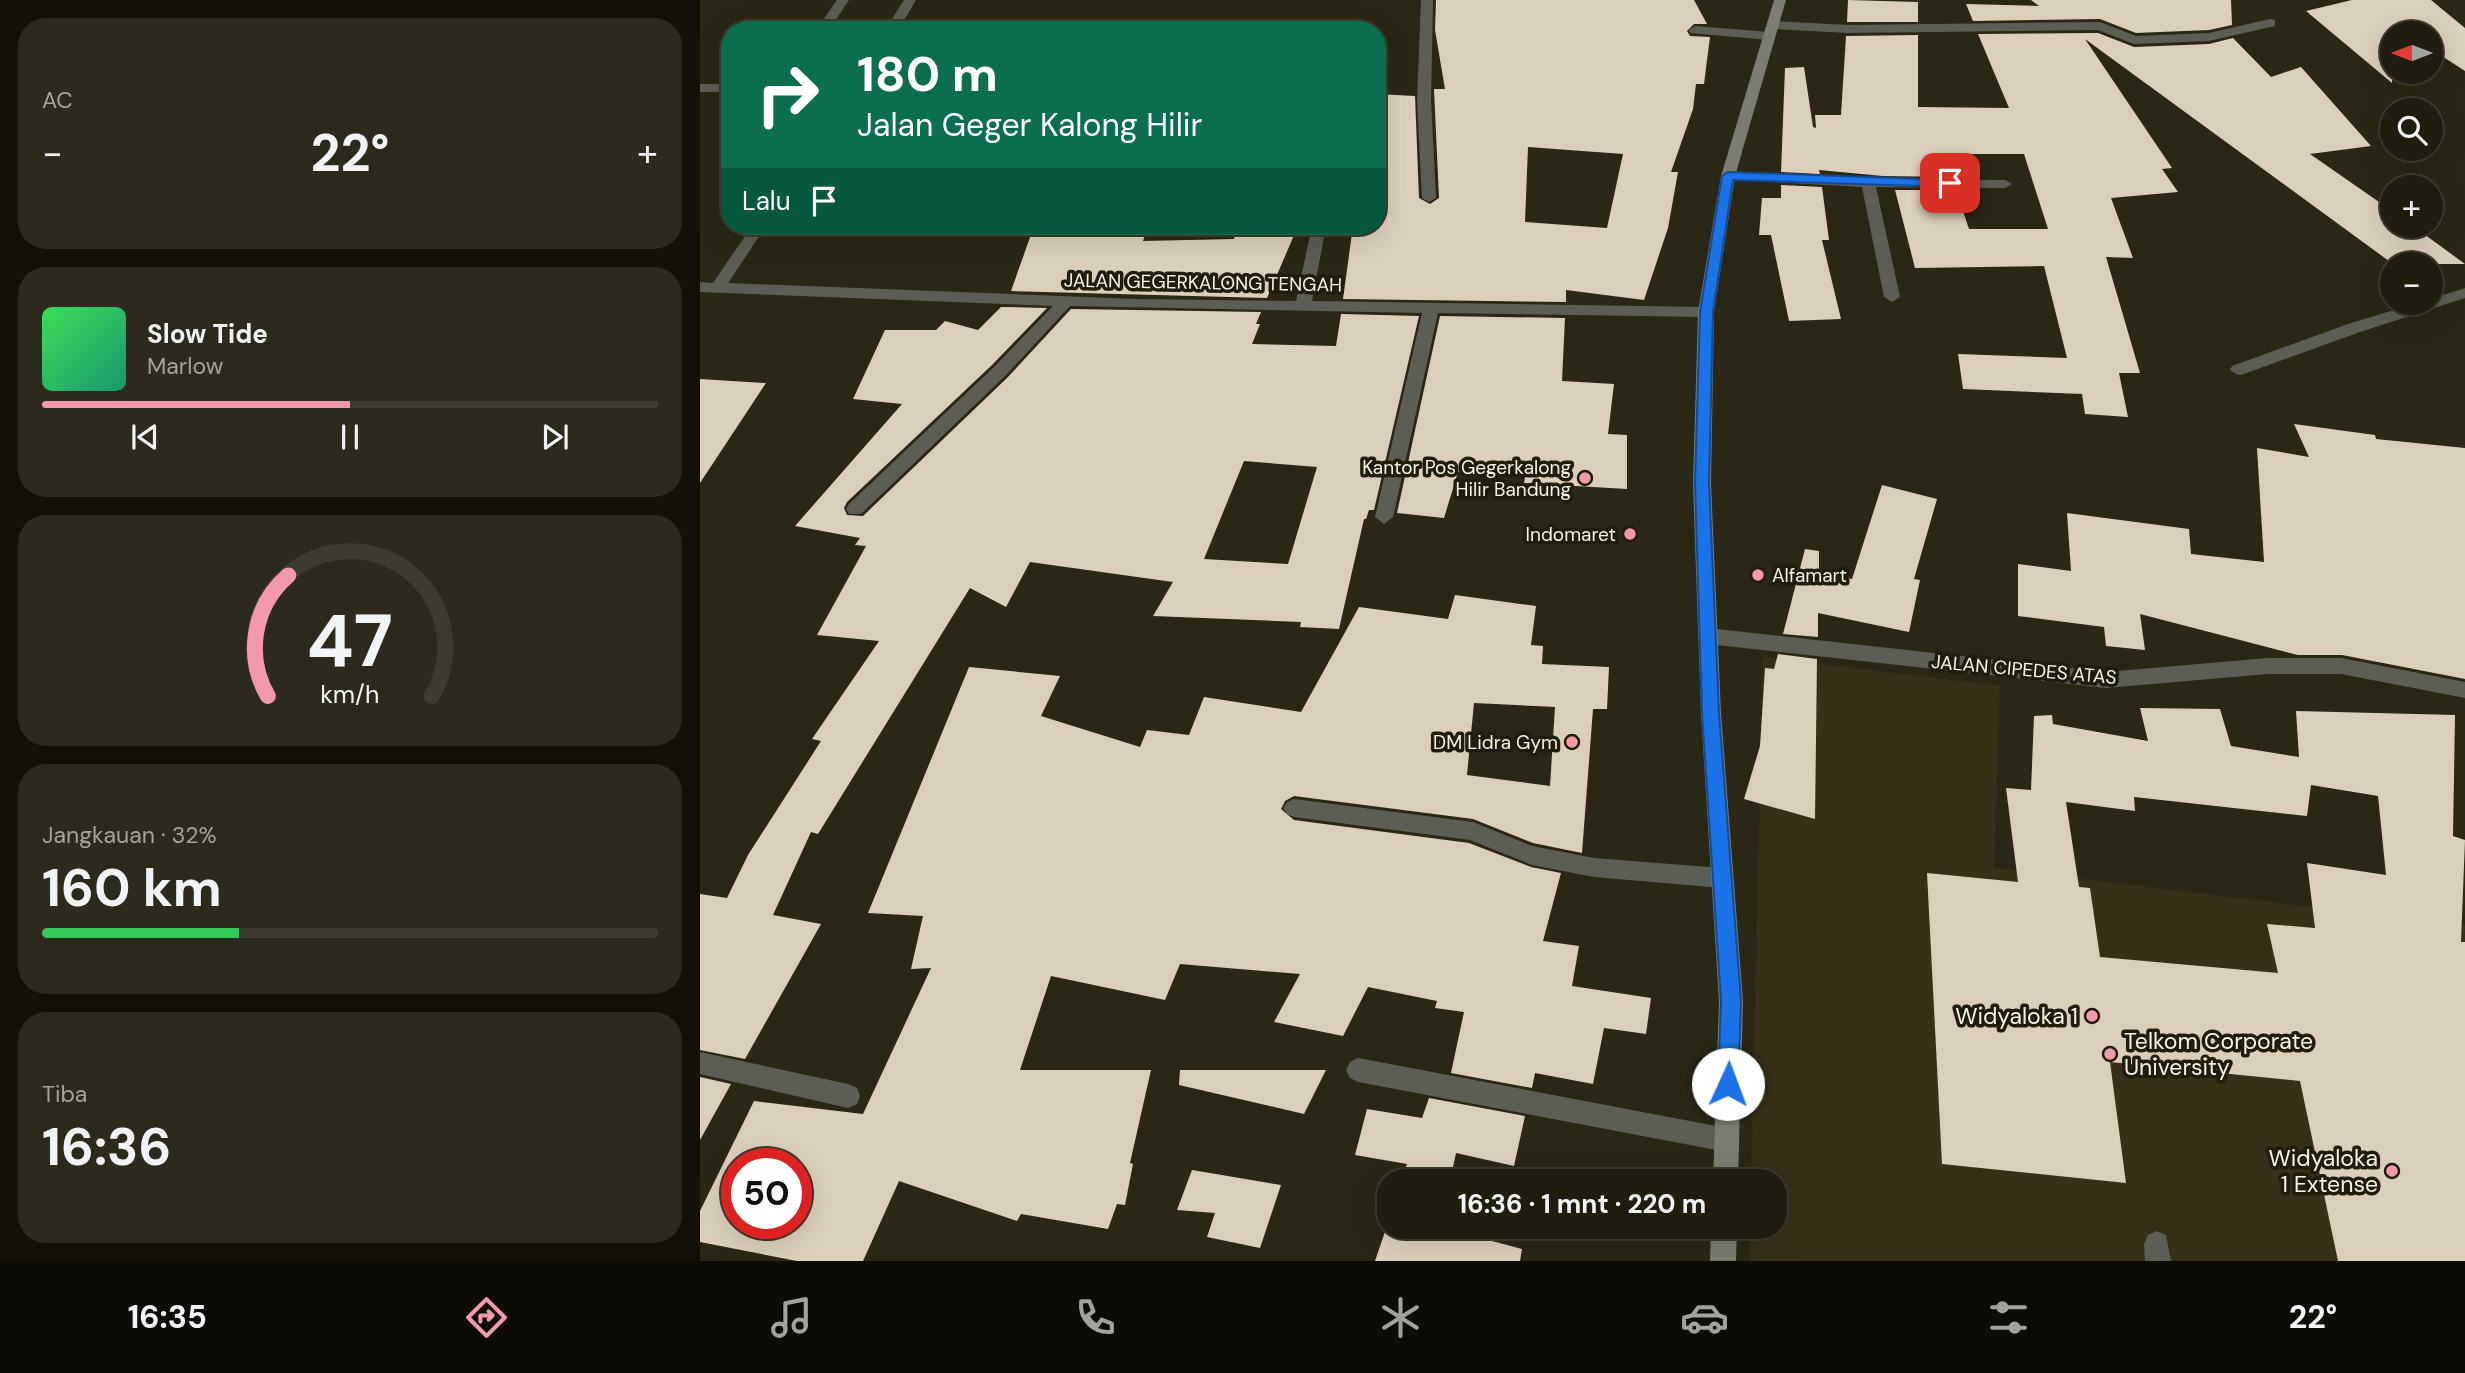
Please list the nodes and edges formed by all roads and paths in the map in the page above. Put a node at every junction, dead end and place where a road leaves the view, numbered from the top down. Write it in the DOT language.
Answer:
graph roads {
  1 [pos="843,0"];
  2 [pos="910,0"];
  3 [pos="1427,0"];
  4 [pos="1780,0"];
  5 [pos="828,21"];
  6 [pos="897,21"];
  7 [pos="2270,23"];
  8 [pos="1695,30"];
  9 [pos="1770,31"];
  10 [pos="700,88"];
  11 [pos="721,88"];
  12 [pos="1728,176"];
  13 [pos="1868,183"];
  14 [pos="2005,184"];
  15 [pos="1429,198"];
  16 [pos="752,235"];
  17 [pos="1317,235"];
  18 [pos="707,290"];
  19 [pos="2465,293"];
  20 [pos="1892,297"];
  21 [pos="1066,300"];
  22 [pos="1303,306"];
  23 [pos="1431,307"];
  24 [pos="1706,312"];
  25 [pos="2238,370"];
  26 [pos="855,509"];
  27 [pos="1384,517"];
  28 [pos="1708,636"];
  29 [pos="2465,690"];
  30 [pos="1294,808"];
  31 [pos="1722,878"];
  32 [pos="700,1063"];
  33 [pos="1358,1070"];
  34 [pos="848,1096"];
  35 [pos="1727,1140"];
  36 [pos="1726,1169"];
  37 [pos="1724,1239"];
  38 [pos="1723,1261"];
  1 -- 5 [label="street"];
  2 -- 6 [label="street"];
  3 -- 15 [label="street"];
  4 -- 9 [label="main road"];
  7 -- 9 [label="street"];
  8 -- 9 [label="street"];
  9 -- 12 [label="main road"];
  10 -- 11 [label="street"];
  12 -- 13 [label="street"];
  12 -- 24 [label="main road"];
  13 -- 14 [label="street"];
  13 -- 20 [label="street"];
  16 -- 18 [label="street"];
  17 -- 22 [label="street"];
  18 -- 21 [label="street, JALAN GEGERKALONG TENGAH"];
  19 -- 25 [label="street"];
  21 -- 22 [label="street, JALAN GEGERKALONG TENGAH"];
  21 -- 26 [label="street"];
  22 -- 23 [label="street, JALAN GEGERKALONG TENGAH"];
  23 -- 24 [label="street, JALAN GEGERKALONG TENGAH"];
  23 -- 27 [label="street"];
  24 -- 28 [label="main road"];
  28 -- 29 [label="street, JALAN CIPEDES ATAS"];
  28 -- 31 [label="main road"];
  30 -- 31 [label="street"];
  31 -- 35 [label="main road"];
  32 -- 34 [label="street"];
  33 -- 35 [label="street"];
  35 -- 36 [label="main road"];
  37 -- 38 [label="main road"];
}
